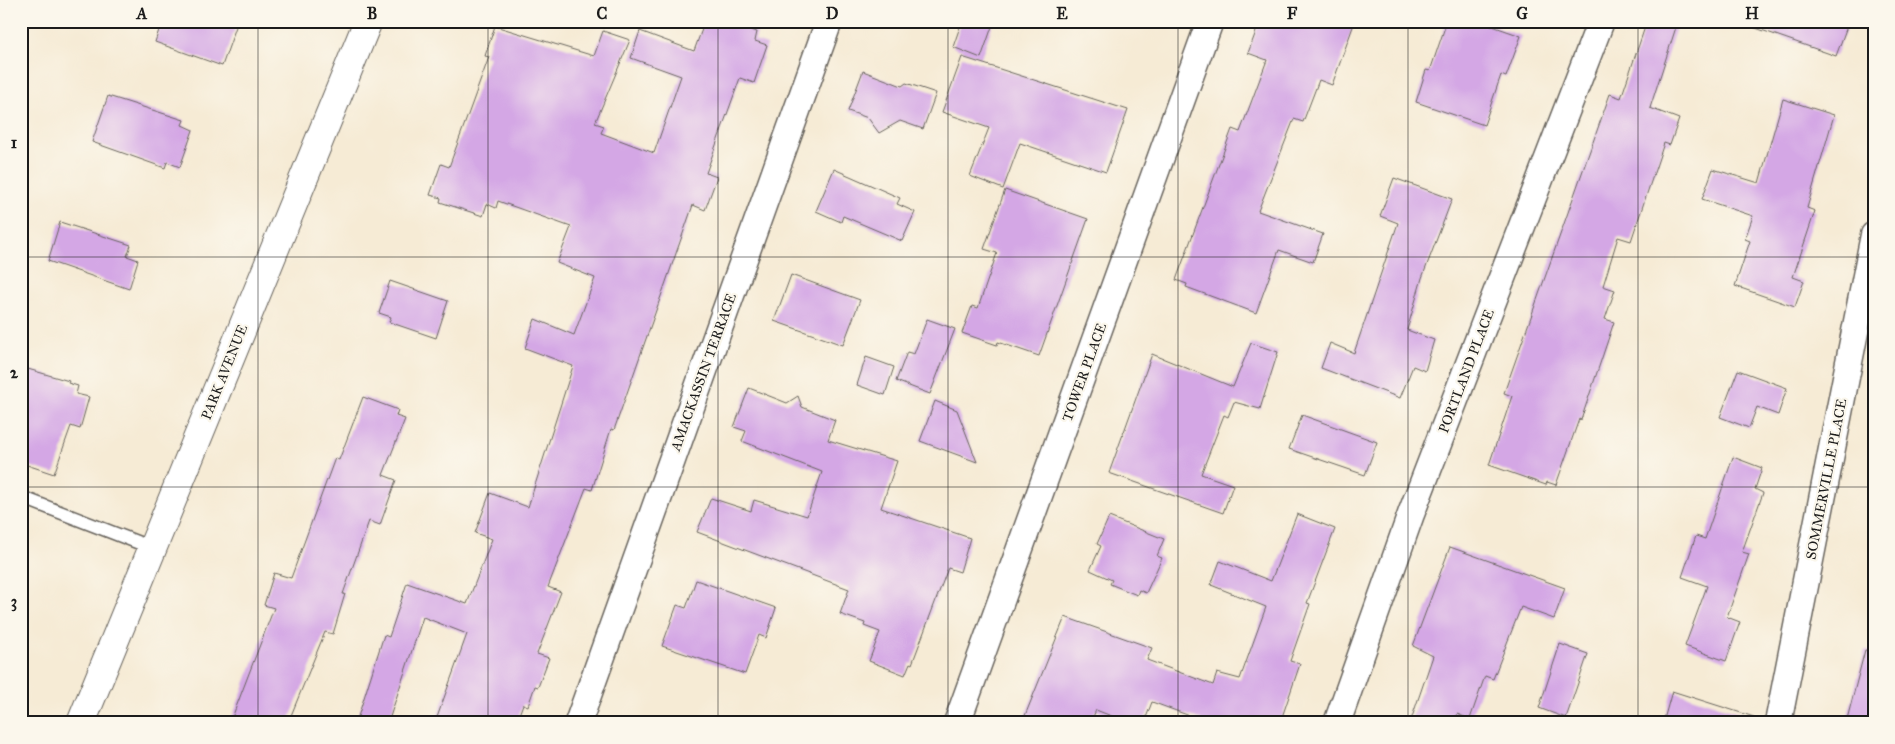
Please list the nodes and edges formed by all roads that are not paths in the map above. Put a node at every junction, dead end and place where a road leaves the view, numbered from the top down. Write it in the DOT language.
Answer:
graph roads {
  1 [pos="368,21"];
  2 [pos="829,21"];
  3 [pos="1210,21"];
  4 [pos="1601,21"];
  5 [pos="1874,235"];
  6 [pos="21,497"];
  7 [pos="152,548"];
  8 [pos="81,723"];
  9 [pos="578,723"];
  10 [pos="957,723"];
  11 [pos="1337,723"];
  12 [pos="1778,723"];
  1 -- 7 [label="street, PARK AVENUE"];
  2 -- 9 [label="street, AMACKASSIN TERRACE"];
  3 -- 10 [label="street, TOWER PLACE"];
  4 -- 11 [label="street, PORTLAND PLACE"];
  5 -- 12 [label="street, SOMMERVILLE PLACE"];
  6 -- 7 [label="lane"];
  7 -- 8 [label="street, PARK AVENUE"];
}
